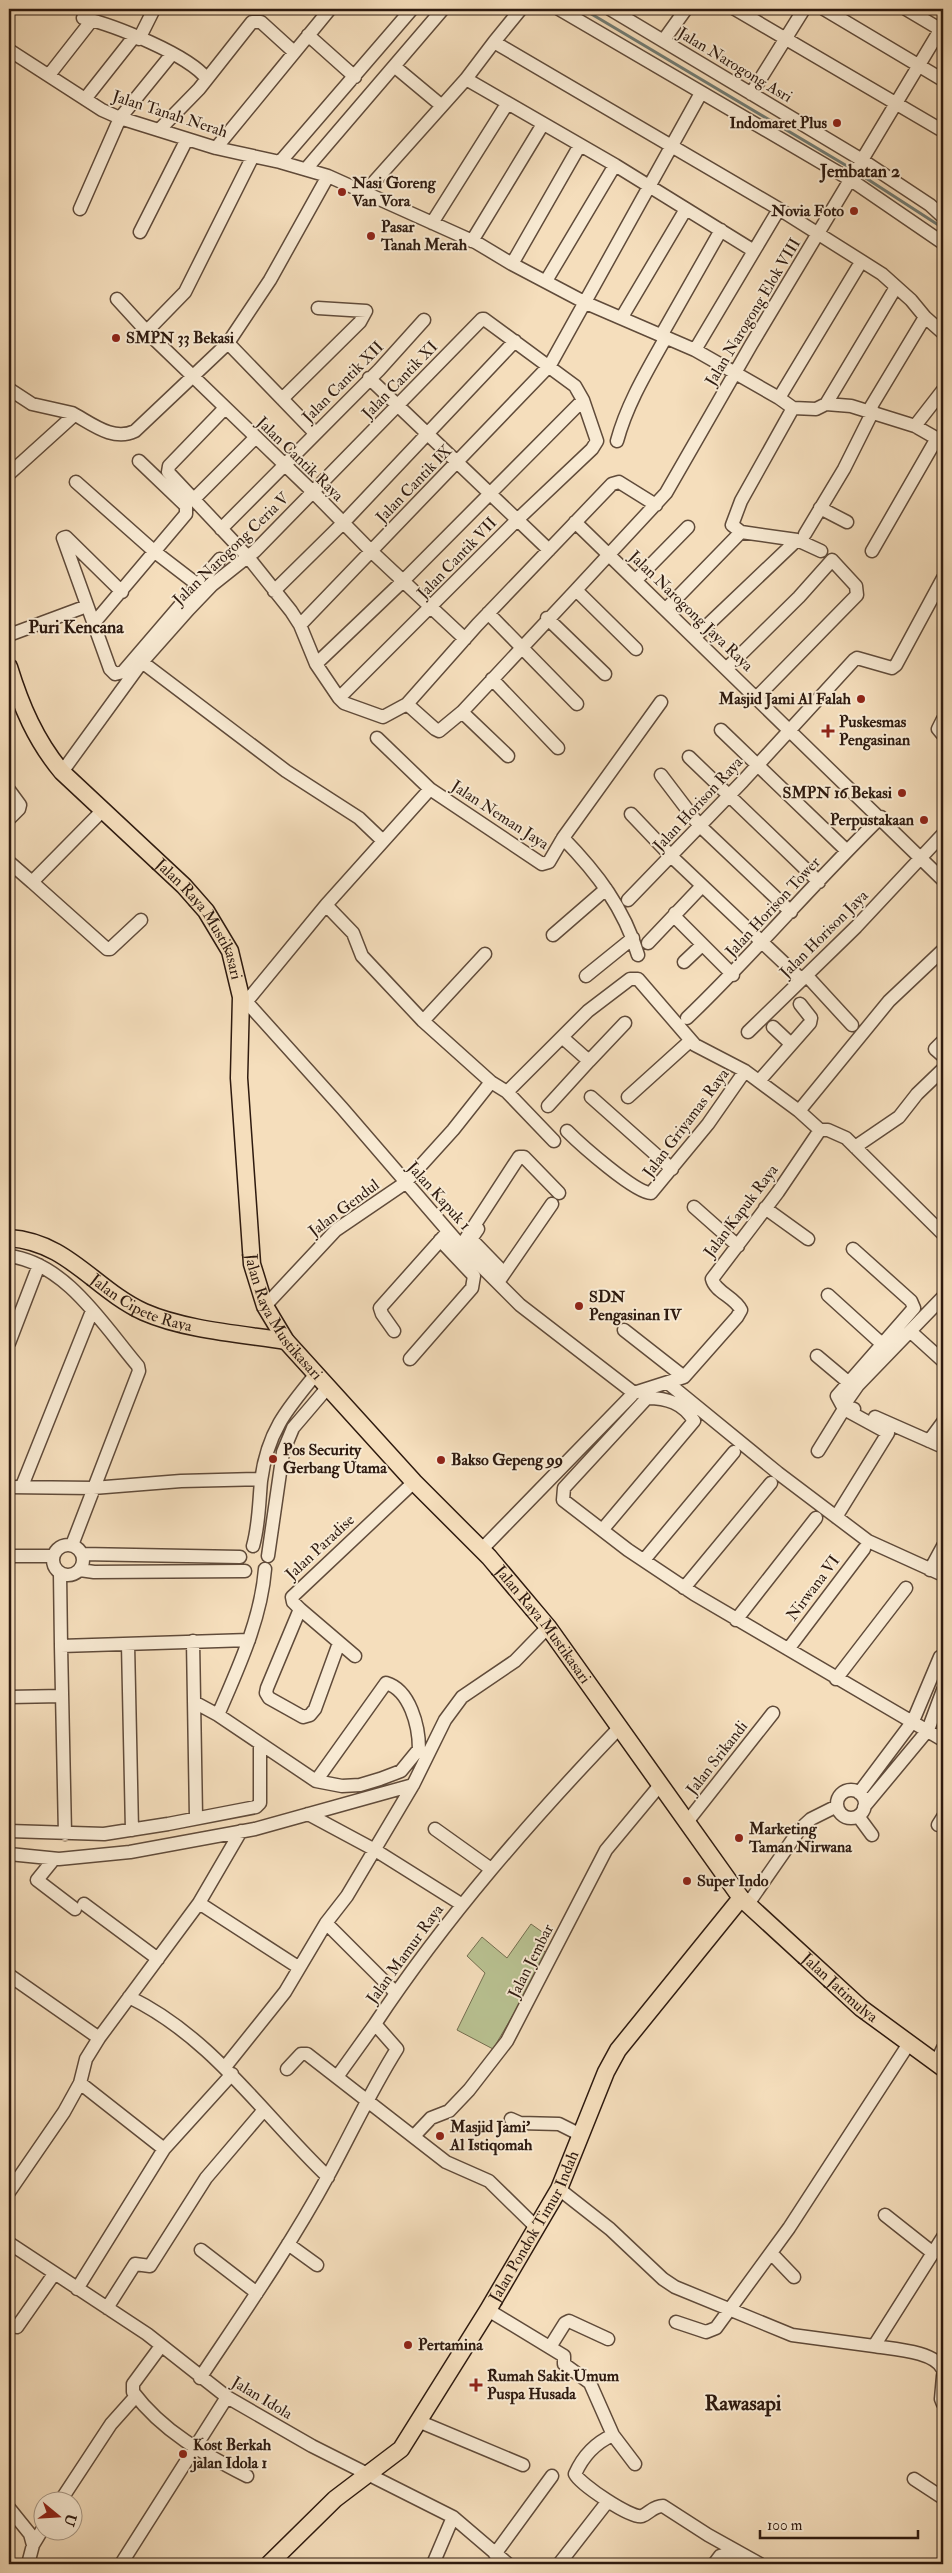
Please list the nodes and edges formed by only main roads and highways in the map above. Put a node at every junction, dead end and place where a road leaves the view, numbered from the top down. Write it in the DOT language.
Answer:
graph roads {
  1 [pos="9,672"];
  2 [pos="9,1238"];
  3 [pos="286,1341"];
  4 [pos="744,1901"];
  5 [pos="940,2066"];
  6 [pos="301,2534"];
  7 [pos="269,2564"];
  8 [pos="281,2564"];
  1 -- 3 [label="main road, Jalan Raya Mustikasari"];
  2 -- 3 [label="main road, Jalan Cipete Raya"];
  3 -- 4 [label="main road, Jalan Raya Mustikasari"];
  4 -- 5 [label="main road, Jalan Jatimulya"];
  4 -- 6 [label="main road, Jalan Pondok Timur Indah"];
  6 -- 7 [label="main road, Jalan Pondok Timur Indah"];
  6 -- 8 [label="main road, Jalan Pondok Timur Indah"];
}
